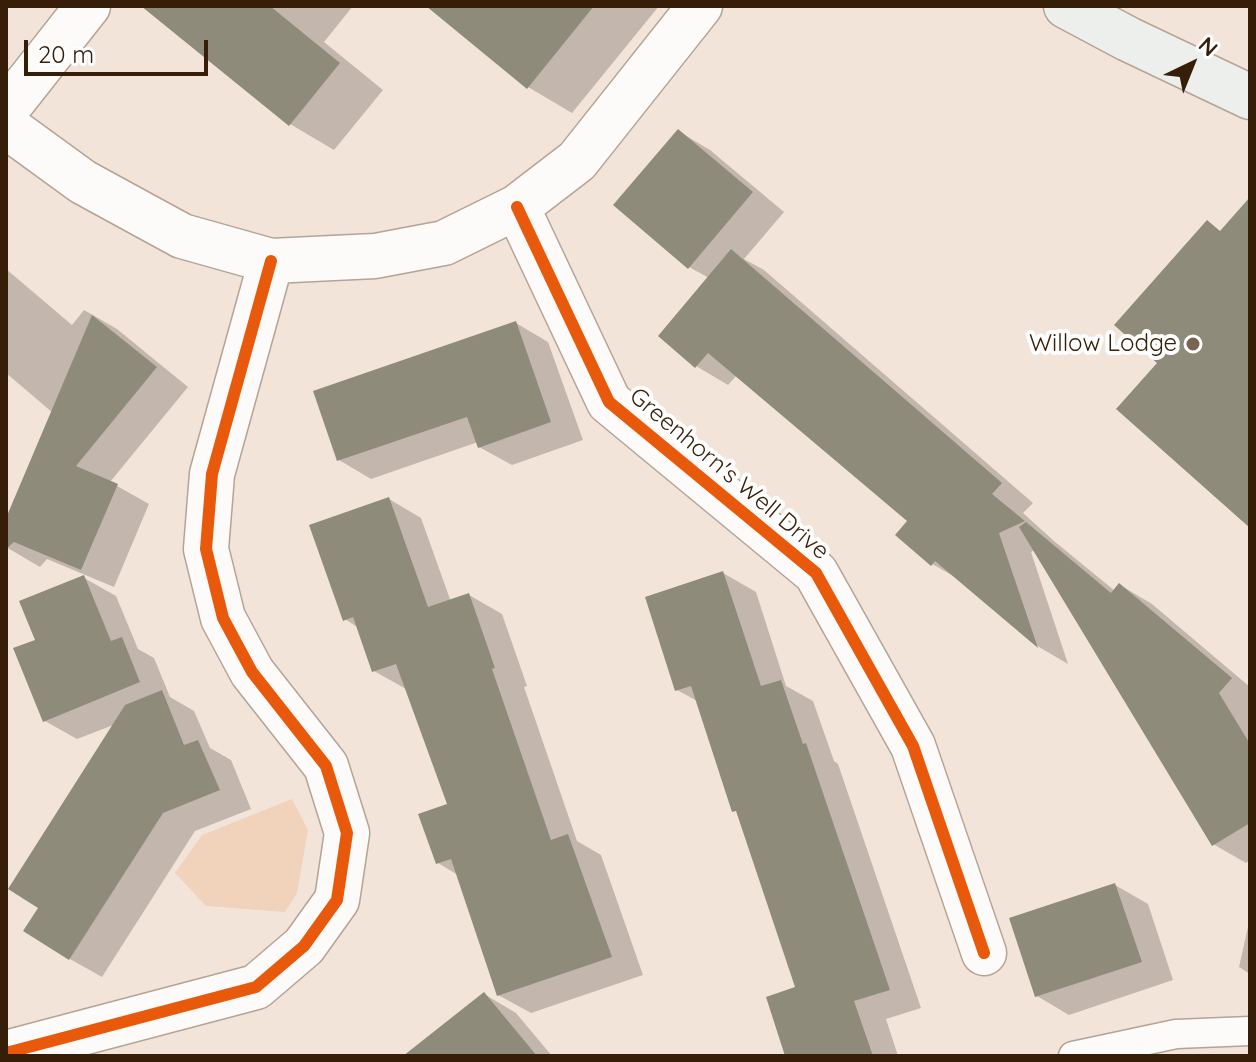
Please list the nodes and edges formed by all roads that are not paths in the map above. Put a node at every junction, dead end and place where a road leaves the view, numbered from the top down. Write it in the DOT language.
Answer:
graph roads {
  1 [pos="88,6"];
  2 [pos="700,6"];
  3 [pos="1066,6"];
  4 [pos="1250,97"];
  5 [pos="6,110"];
  6 [pos="6,126"];
  7 [pos="517,207"];
  8 [pos="271,261"];
  9 [pos="984,953"];
  10 [pos="1250,1031"];
  11 [pos="6,1053"];
  12 [pos="1073,1056"];
  1 -- 5 [label="street"];
  2 -- 7 [label="street"];
  3 -- 4 [label="street"];
  6 -- 8 [label="street"];
  7 -- 8 [label="street"];
  7 -- 9 [label="street, Greenhorn's Well Drive"];
  8 -- 11 [label="street"];
  10 -- 12 [label="lane"];
}
